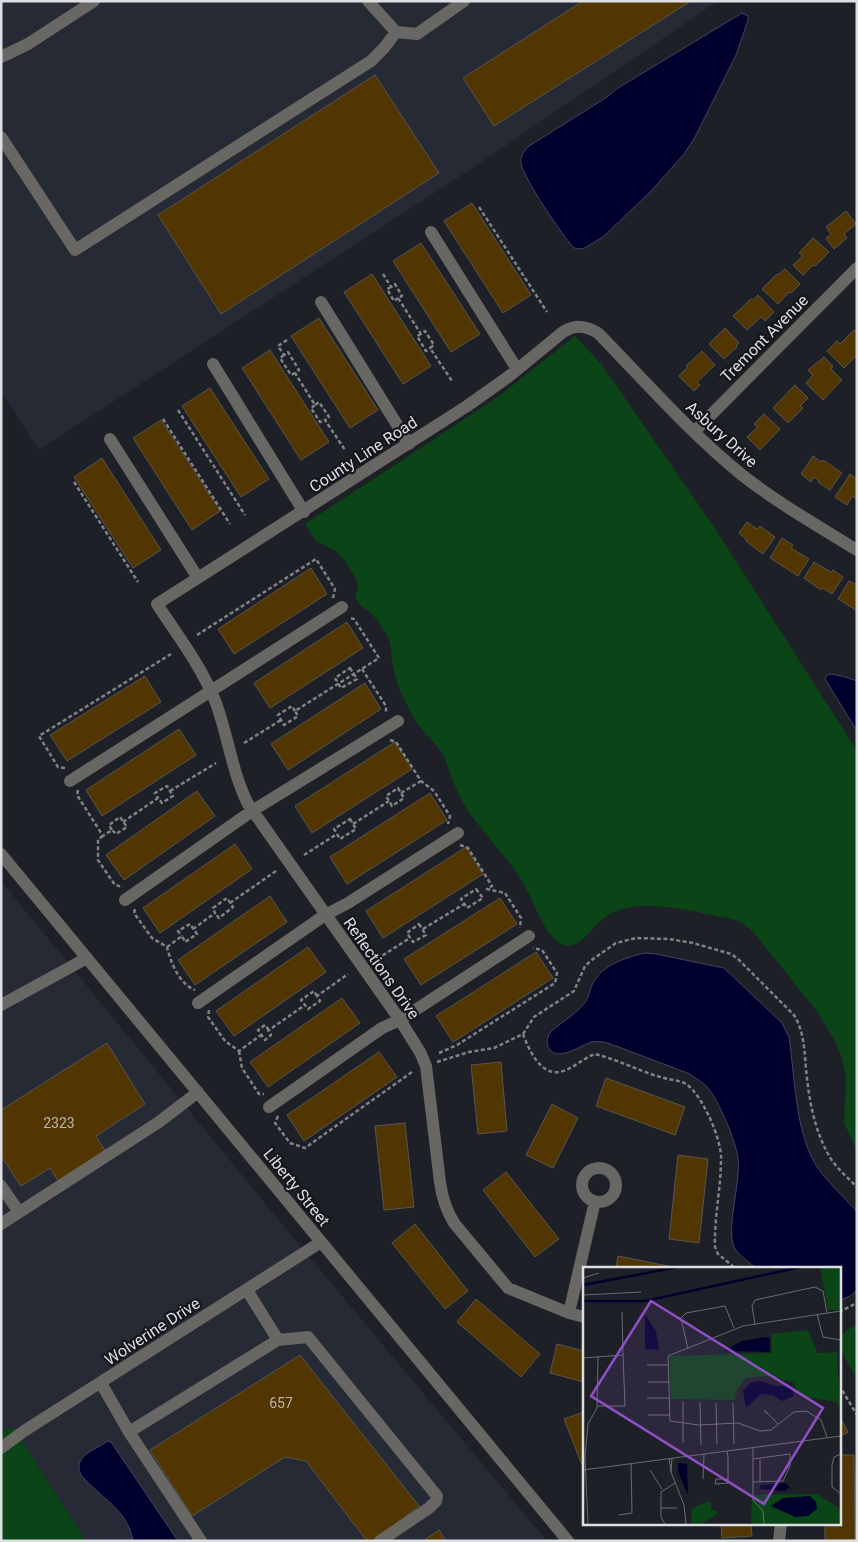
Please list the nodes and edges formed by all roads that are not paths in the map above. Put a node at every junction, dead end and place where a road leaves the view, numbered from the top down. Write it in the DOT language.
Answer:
graph roads {
  1 [pos="94,1"];
  2 [pos="368,1"];
  3 [pos="464,1"];
  4 [pos="396,32"];
  5 [pos="1,57"];
  6 [pos="1,137"];
  7 [pos="431,232"];
  8 [pos="857,268"];
  9 [pos="321,302"];
  10 [pos="580,326"];
  11 [pos="214,364"];
  12 [pos="517,369"];
  13 [pos="694,432"];
  14 [pos="110,440"];
  15 [pos="409,444"];
  16 [pos="304,512"];
  17 [pos="857,550"];
  18 [pos="198,578"];
  19 [pos="158,604"];
  20 [pos="342,606"];
  21 [pos="210,690"];
  22 [pos="391,720"];
  23 [pos="74,778"];
  24 [pos="252,811"];
  25 [pos="454,835"];
  26 [pos="1,854"];
  27 [pos="130,896"];
  28 [pos="325,915"];
  29 [pos="526,938"];
  30 [pos="87,958"];
  31 [pos="202,1000"];
  32 [pos="1,1005"];
  33 [pos="400,1020"];
  34 [pos="198,1092"];
  35 [pos="274,1104"];
  36 [pos="1,1186"];
  37 [pos="595,1201"];
  38 [pos="19,1212"];
  39 [pos="1,1224"];
  40 [pos="321,1242"];
  41 [pos="246,1290"];
  42 [pos="569,1313"];
  43 [pos="583,1317"];
  44 [pos="278,1340"];
  45 [pos="101,1383"];
  46 [pos="129,1432"];
  47 [pos="1,1448"];
  48 [pos="781,1524"];
  49 [pos="201,1541"];
  50 [pos="380,1541"];
  51 [pos="568,1541"];
  52 [pos="779,1541"];
  1 -- 5 [label="street"];
  2 -- 4 [label="street"];
  3 -- 4 [label="street"];
  4 -- 6 [label="street"];
  7 -- 12 [label="street"];
  8 -- 13 [label="street, Tremont Avenue"];
  9 -- 15 [label="street"];
  10 -- 12 [label="street, County Line Road"];
  10 -- 13 [label="street, Asbury Drive"];
  11 -- 16 [label="street"];
  12 -- 15 [label="street, County Line Road"];
  13 -- 17 [label="street, Asbury Drive"];
  14 -- 18 [label="street"];
  15 -- 16 [label="street, County Line Road"];
  16 -- 18 [label="street, County Line Road"];
  18 -- 19 [label="street, County Line Road"];
  19 -- 21 [label="street, Reflections Drive"];
  20 -- 21 [label="street"];
  21 -- 23 [label="street"];
  21 -- 24 [label="street, Reflections Drive"];
  22 -- 24 [label="street"];
  24 -- 27 [label="street"];
  24 -- 28 [label="street, Reflections Drive"];
  25 -- 28 [label="street"];
  26 -- 30 [label="street, Liberty Street"];
  28 -- 31 [label="street"];
  28 -- 33 [label="street, Reflections Drive"];
  29 -- 33 [label="street"];
  30 -- 32 [label="street"];
  30 -- 34 [label="street, Liberty Street"];
  33 -- 35 [label="street"];
  33 -- 42 [label="street, Reflections Drive"];
  34 -- 38 [label="street"];
  34 -- 40 [label="street, Liberty Street"];
  36 -- 38 [label="street"];
  37 -- 42 [label="street"];
  38 -- 39 [label="street"];
  40 -- 41 [label="street, Wolverine Drive"];
  40 -- 51 [label="street, Liberty Street"];
  41 -- 44 [label="street"];
  41 -- 45 [label="street, Wolverine Drive"];
  42 -- 43 [label="street, Reflections Drive"];
  44 -- 46 [label="street"];
  44 -- 50 [label="street"];
  45 -- 46 [label="street"];
  45 -- 47 [label="street, Wolverine Drive"];
  46 -- 49 [label="street"];
  48 -- 52 [label="street"];
}
